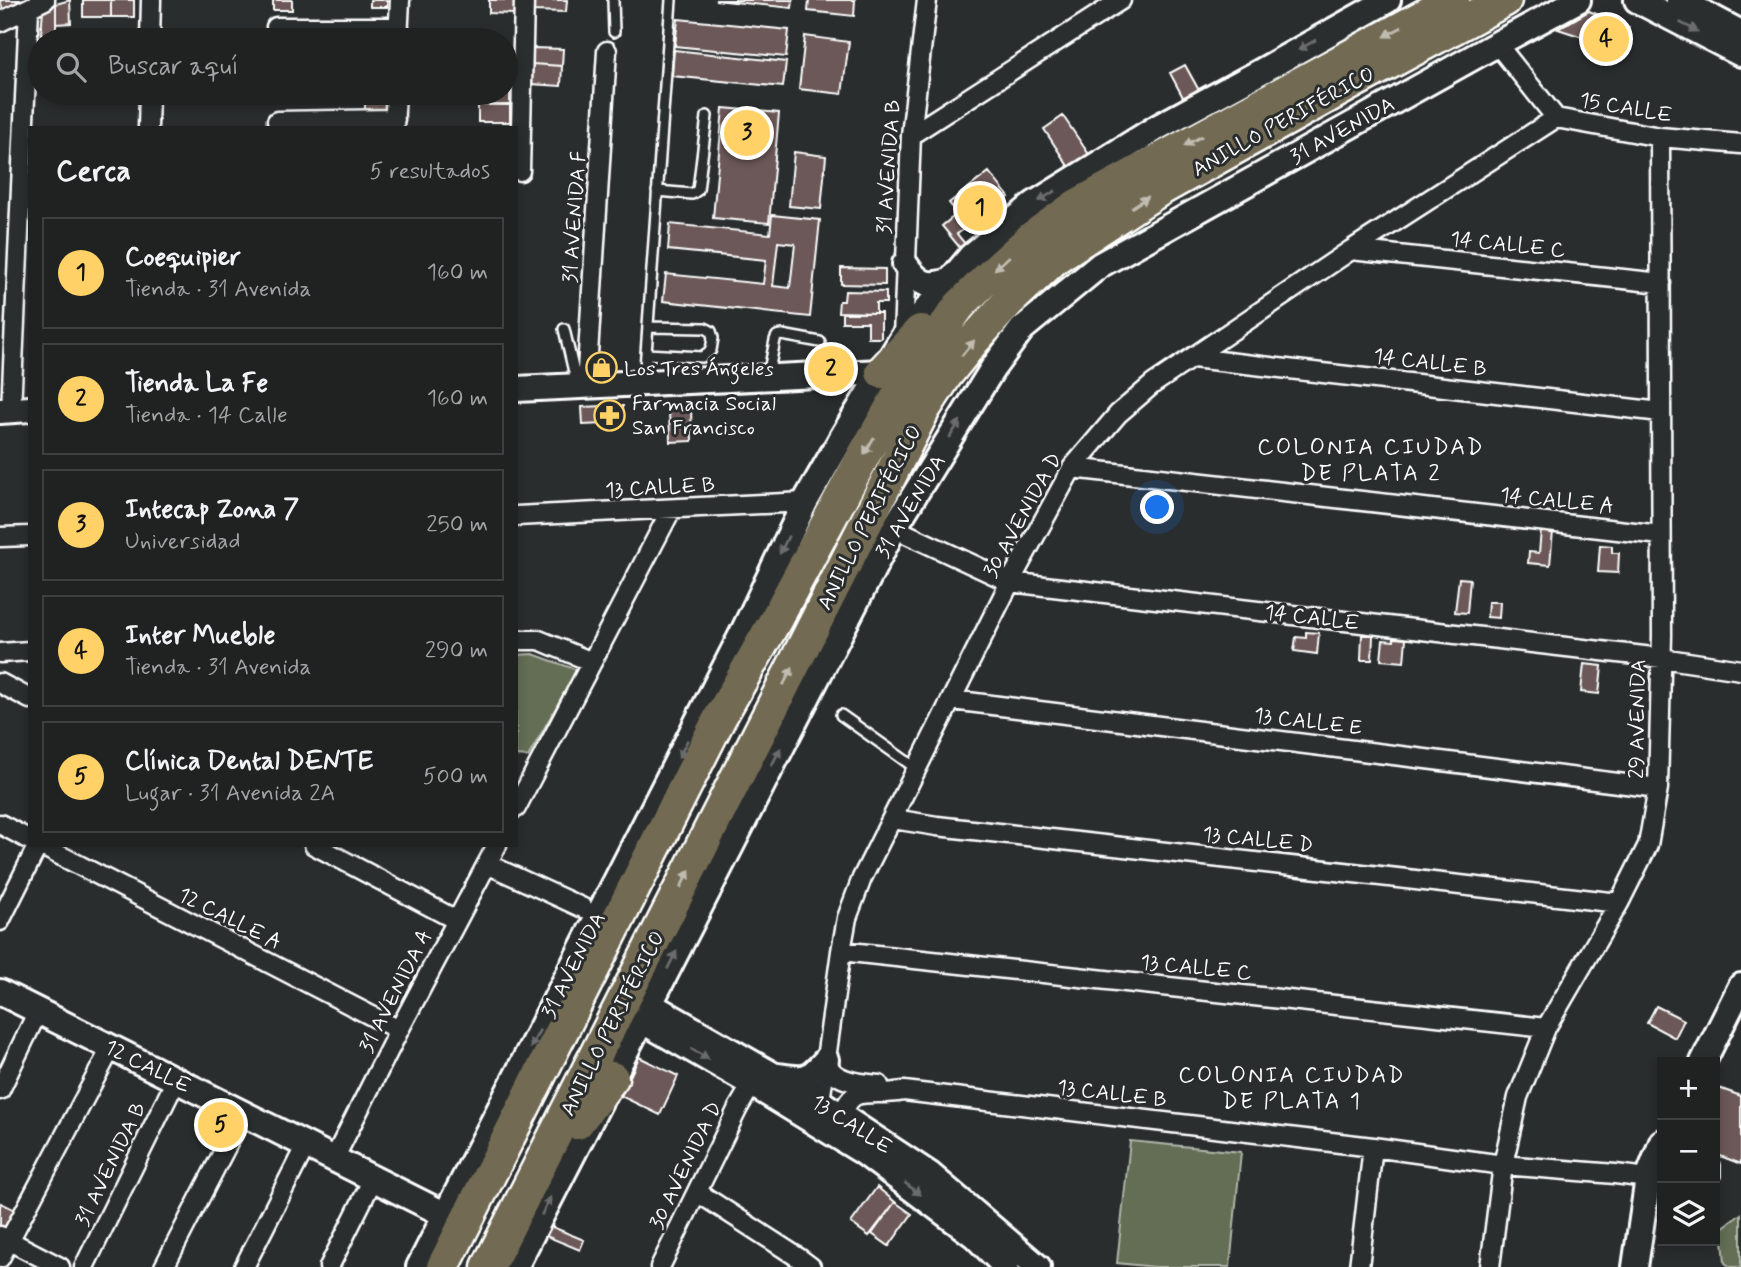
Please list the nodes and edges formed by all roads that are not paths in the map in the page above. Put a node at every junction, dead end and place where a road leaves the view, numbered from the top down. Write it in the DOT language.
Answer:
graph roads {
  1 [pos="151,0"];
  2 [pos="400,0"];
  3 [pos="524,0"];
  4 [pos="613,0"];
  5 [pos="671,0"];
  6 [pos="927,0"];
  7 [pos="1121,0"];
  8 [pos="1453,0"];
  9 [pos="1505,0"];
  10 [pos="1578,0"];
  11 [pos="1637,0"];
  12 [pos="1679,0"];
  13 [pos="1374,3"];
  14 [pos="37,4"];
  15 [pos="0,22"];
  16 [pos="276,27"];
  17 [pos="36,28"];
  18 [pos="150,28"];
  19 [pos="293,28"];
  20 [pos="398,28"];
  21 [pos="1739,31"];
  22 [pos="614,32"];
  23 [pos="1497,44"];
  24 [pos="607,51"];
  25 [pos="1741,54"];
  26 [pos="31,105"];
  27 [pos="149,105"];
  28 [pos="395,105"];
  29 [pos="706,116"];
  30 [pos="1556,118"];
  31 [pos="277,121"];
  32 [pos="394,123"];
  33 [pos="30,126"];
  34 [pos="148,126"];
  35 [pos="911,135"];
  36 [pos="1660,137"];
  37 [pos="1741,145"];
  38 [pos="28,156"];
  39 [pos="520,171"];
  40 [pos="657,191"];
  41 [pos="1351,250"];
  42 [pos="905,264"];
  43 [pos="1661,284"];
  44 [pos="956,293"];
  45 [pos="648,327"];
  46 [pos="564,329"];
  47 [pos="903,337"];
  48 [pos="820,342"];
  49 [pos="646,354"];
  50 [pos="1193,358"];
  51 [pos="882,372"];
  52 [pos="768,378"];
  53 [pos="643,383"];
  54 [pos="582,386"];
  55 [pos="518,389"];
  56 [pos="13,410"];
  57 [pos="1661,412"];
  58 [pos="1072,468"];
  59 [pos="805,502"];
  60 [pos="671,509"];
  61 [pos="518,516"];
  62 [pos="894,528"];
  63 [pos="1661,535"];
  64 [pos="28,536"];
  65 [pos="0,537"];
  66 [pos="1010,582"];
  67 [pos="744,630"];
  68 [pos="518,640"];
  69 [pos="28,651"];
  70 [pos="0,653"];
  71 [pos="1661,658"];
  72 [pos="592,662"];
  73 [pos="1741,670"];
  74 [pos="0,683"];
  75 [pos="28,698"];
  76 [pos="952,700"];
  77 [pos="841,715"];
  78 [pos="720,717"];
  79 [pos="518,768"];
  80 [pos="918,769"];
  81 [pos="536,770"];
  82 [pos="1658,788"];
  83 [pos="518,804"];
  84 [pos="893,819"];
  85 [pos="0,824"];
  86 [pos="28,839"];
  87 [pos="38,847"];
  88 [pos="43,847"];
  89 [pos="318,847"];
  90 [pos="496,847"];
  91 [pos="487,864"];
  92 [pos="1619,902"];
  93 [pos="583,908"];
  94 [pos="456,920"];
  95 [pos="0,921"];
  96 [pos="841,951"];
  97 [pos="1741,986"];
  98 [pos="0,992"];
  99 [pos="38,1011"];
  100 [pos="645,1012"];
  101 [pos="1546,1028"];
  102 [pos="399,1030"];
  103 [pos="111,1048"];
  104 [pos="1706,1057"];
  105 [pos="826,1060"];
  106 [pos="612,1078"];
  107 [pos="762,1079"];
  108 [pos="176,1080"];
  109 [pos="0,1090"];
  110 [pos="904,1091"];
  111 [pos="820,1102"];
  112 [pos="243,1114"];
  113 [pos="842,1117"];
  114 [pos="306,1145"];
  115 [pos="1373,1147"];
  116 [pos="1657,1155"];
  117 [pos="334,1159"];
  118 [pos="1503,1166"];
  119 [pos="1648,1178"];
  120 [pos="373,1179"];
  121 [pos="529,1185"];
  122 [pos="697,1192"];
  123 [pos="446,1215"];
  124 [pos="5,1239"];
  125 [pos="0,1258"];
  126 [pos="802,1264"];
  127 [pos="60,1267"];
  128 [pos="84,1267"];
  129 [pos="164,1267"];
  130 [pos="244,1267"];
  131 [pos="329,1267"];
  132 [pos="419,1267"];
  133 [pos="443,1267"];
  134 [pos="488,1267"];
  135 [pos="515,1267"];
  136 [pos="660,1267"];
  137 [pos="1006,1267"];
  138 [pos="1038,1267"];
  139 [pos="1359,1267"];
  140 [pos="1490,1267"];
  141 [pos="1635,1267"];
  1 -- 18 [label="street"];
  2 -- 20 [label="street"];
  3 -- 39 [label="street"];
  4 -- 22 [label="lane"];
  5 -- 40 [label="lane"];
  6 -- 35 [label="street, 31 AVENIDA B"];
  7 -- 35 [label="street"];
  8 -- 44 [label="highway, ANILLO PERIFÉRICO, one-way"];
  121 -- 9 [label="highway, ANILLO PERIFÉRICO, one-way"];
  10 -- 23 [label="street, 31 AVENIDA"];
  11 -- 25 [label="street, one-way"];
  12 -- 21 [label="street"];
  13 -- 44 [label="street, 31 AVENIDA, one-way"];
  14 -- 15 [label="street"];
  14 -- 17 [label="street"];
  16 -- 19 [label="street"];
  23 -- 30 [label="street, 15 CALLE"];
  62 -- 23 [label="street, 31 AVENIDA, one-way"];
  24 -- 54 [label="street, 31 AVENIDA F"];
  26 -- 33 [label="street"];
  27 -- 34 [label="street"];
  28 -- 32 [label="street"];
  29 -- 40 [label="lane"];
  30 -- 36 [label="street, 15 CALLE"];
  30 -- 41 [label="street, 30 AVENIDA D"];
  31 -- 32 [label="street"];
  35 -- 42 [label="street, 31 AVENIDA B"];
  36 -- 37 [label="street, 15 CALLE"];
  36 -- 43 [label="street, 29 AVENIDA"];
  38 -- 56 [label="street"];
  40 -- 45 [label="lane"];
  41 -- 43 [label="street, 14 CALLE C"];
  41 -- 50 [label="street, 30 AVENIDA D"];
  42 -- 44 [label="street"];
  42 -- 47 [label="street, 31 AVENIDA B"];
  43 -- 57 [label="street, 29 AVENIDA"];
  44 -- 47 [label="street, 31 AVENIDA"];
  44 -- 51 [label="highway"];
  44 -- 78 [label="highway, ANILLO PERIFÉRICO, one-way"];
  45 -- 49 [label="lane"];
  45 -- 49 [label="lane"];
  46 -- 54 [label="lane"];
  47 -- 51 [label="street, 31 AVENIDA"];
  48 -- 52 [label="lane"];
  49 -- 53 [label="lane"];
  50 -- 57 [label="street, 14 CALLE B"];
  50 -- 58 [label="street, 30 AVENIDA D"];
  51 -- 52 [label="street"];
  51 -- 59 [label="street, 31 AVENIDA"];
  52 -- 53 [label="street"];
  53 -- 54 [label="street"];
  54 -- 55 [label="street"];
  57 -- 63 [label="street, 29 AVENIDA"];
  58 -- 63 [label="street, 14 CALLE A"];
  58 -- 66 [label="street, 30 AVENIDA D"];
  59 -- 60 [label="street, 13 CALLE B"];
  59 -- 67 [label="street, 31 AVENIDA, one-way"];
  60 -- 61 [label="street, 13 CALLE B"];
  60 -- 72 [label="street"];
  62 -- 66 [label="street, 14 CALLE"];
  100 -- 62 [label="street, 31 AVENIDA, one-way"];
  63 -- 71 [label="street, 29 AVENIDA"];
  64 -- 65 [label="street"];
  66 -- 71 [label="street, 14 CALLE"];
  66 -- 76 [label="street, 30 AVENIDA D"];
  67 -- 78 [label="highway"];
  67 -- 123 [label="street, 31 AVENIDA, one-way"];
  68 -- 72 [label="street"];
  69 -- 70 [label="street"];
  71 -- 73 [label="street, 14 CALLE"];
  71 -- 82 [label="street, 29 AVENIDA"];
  72 -- 81 [label="street"];
  74 -- 75 [label="street"];
  76 -- 80 [label="street, 30 AVENIDA D"];
  76 -- 82 [label="street, 13 CALLE E"];
  77 -- 80 [label="lane"];
  78 -- 133 [label="highway, ANILLO PERIFÉRICO"];
  79 -- 81 [label="street"];
  80 -- 84 [label="street, 30 AVENIDA D"];
  81 -- 83 [label="street"];
  82 -- 92 [label="street, 29 AVENIDA"];
  84 -- 92 [label="street, 13 CALLE D"];
  84 -- 96 [label="street, 30 AVENIDA D"];
  85 -- 86 [label="street"];
  87 -- 95 [label="street"];
  88 -- 102 [label="street, 12 CALLE A"];
  89 -- 94 [label="street"];
  90 -- 91 [label="street, 31 AVENIDA A"];
  91 -- 93 [label="street"];
  91 -- 94 [label="street, 31 AVENIDA A"];
  92 -- 101 [label="street, 29 AVENIDA"];
  94 -- 102 [label="street, 31 AVENIDA A"];
  96 -- 101 [label="street, 13 CALLE C"];
  96 -- 105 [label="street, 30 AVENIDA D"];
  97 -- 104 [label="street"];
  98 -- 99 [label="street, 12 CALLE"];
  99 -- 103 [label="street, 12 CALLE"];
  99 -- 109 [label="street"];
  100 -- 106 [label="street, 31 AVENIDA"];
  100 -- 107 [label="street, 13 CALLE"];
  101 -- 118 [label="street, 29 AVENIDA"];
  102 -- 117 [label="street, 31 AVENIDA A"];
  103 -- 108 [label="street, 12 CALLE"];
  103 -- 124 [label="street"];
  105 -- 107 [label="street"];
  105 -- 110 [label="street, 13 CALLE B"];
  105 -- 111 [label="street, 30 AVENIDA D"];
  106 -- 121 [label="highway"];
  135 -- 106 [label="street, 31 AVENIDA, one-way"];
  107 -- 111 [label="street, 13 CALLE"];
  107 -- 122 [label="street, 30 AVENIDA D"];
  107 -- 137 [label="street, 13 CALLE, one-way"];
  108 -- 112 [label="street, 12 CALLE"];
  108 -- 128 [label="street, 31 AVENIDA B"];
  110 -- 113 [label="street, 13 CALLE B"];
  110 -- 115 [label="street, 13 CALLE B"];
  111 -- 113 [label="street, 13 CALLE"];
  112 -- 114 [label="street, 12 CALLE"];
  112 -- 129 [label="street"];
  113 -- 138 [label="street, 13 CALLE"];
  114 -- 117 [label="street, 12 CALLE"];
  114 -- 130 [label="street"];
  115 -- 118 [label="street, 13 CALLE B"];
  115 -- 139 [label="street"];
  116 -- 119 [label="street"];
  117 -- 120 [label="street, 12 CALLE"];
  118 -- 119 [label="street, 13 CALLE B"];
  118 -- 140 [label="street, 29 AVENIDA"];
  119 -- 141 [label="street"];
  120 -- 123 [label="street, 12 CALLE"];
  120 -- 131 [label="street"];
  121 -- 134 [label="highway, ANILLO PERIFÉRICO"];
  122 -- 126 [label="street"];
  122 -- 136 [label="street, 30 AVENIDA D"];
  123 -- 132 [label="street, 31 AVENIDA"];
  124 -- 125 [label="street"];
  124 -- 127 [label="street"];
}
